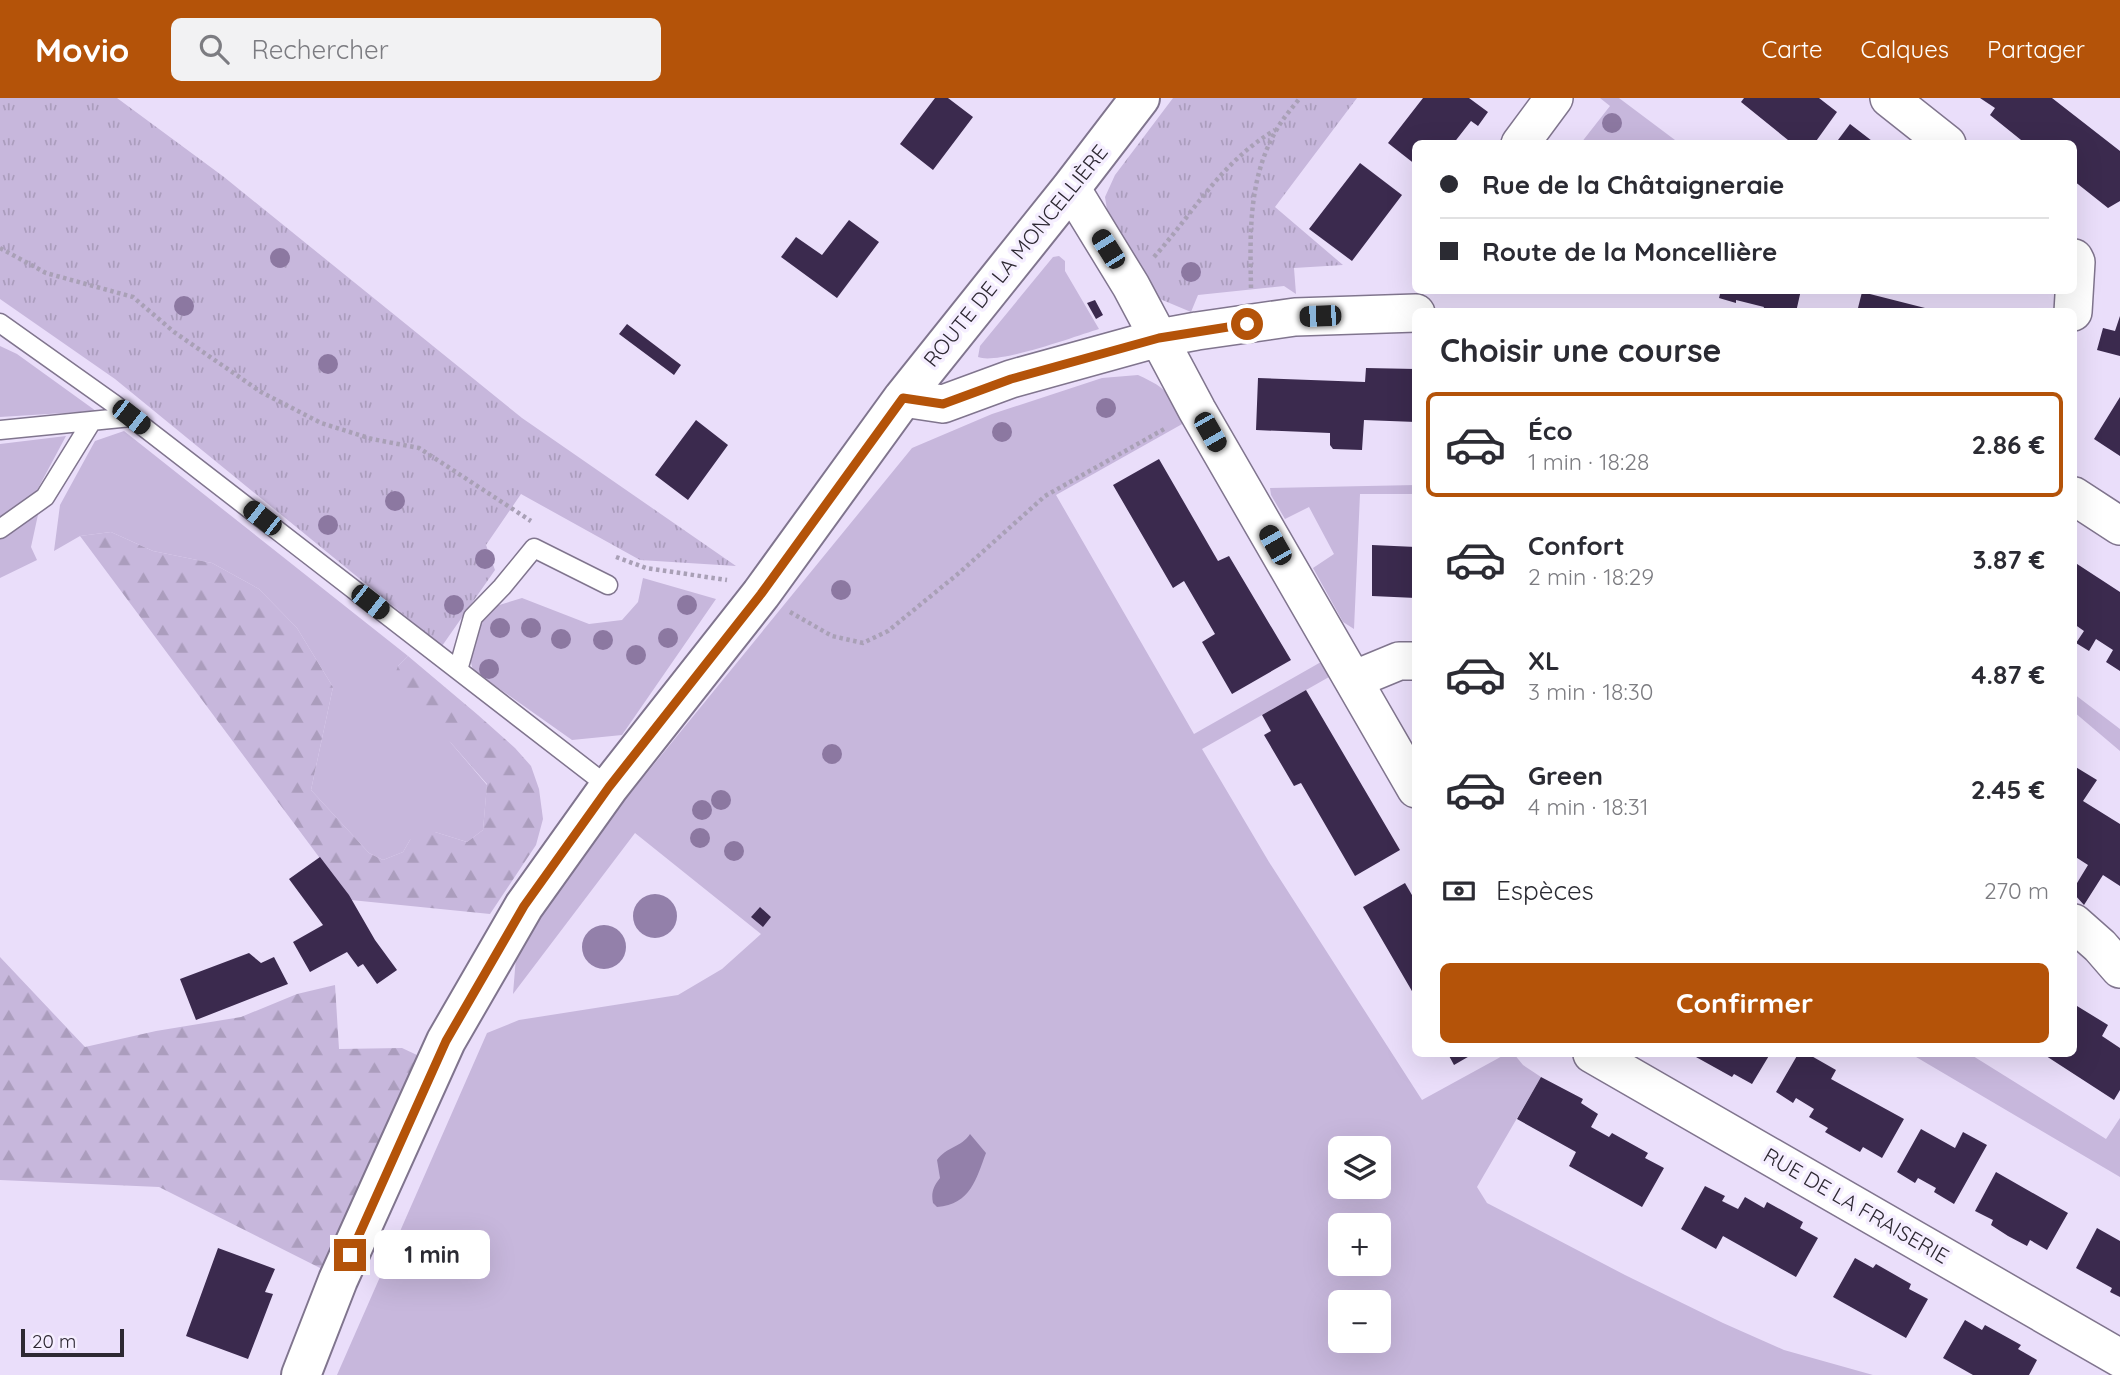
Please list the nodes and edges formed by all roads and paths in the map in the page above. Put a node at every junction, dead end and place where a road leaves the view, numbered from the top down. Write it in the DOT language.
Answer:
graph roads {
  1 [pos="1140,98"];
  2 [pos="1300,98"];
  3 [pos="1555,98"];
  4 [pos="1889,98"];
  5 [pos="1276,130"];
  6 [pos="1523,140"];
  7 [pos="1942,140"];
  8 [pos="1071,188"];
  9 [pos="0,248"];
  10 [pos="1152,259"];
  11 [pos="1412,313"];
  12 [pos="0,323"];
  13 [pos="1247,324"];
  14 [pos="1159,338"];
  15 [pos="903,398"];
  16 [pos="1197,410"];
  17 [pos="131,417"];
  18 [pos="92,421"];
  19 [pos="0,430"];
  20 [pos="2077,498"];
  21 [pos="535,523"];
  22 [pos="2120,526"];
  23 [pos="0,529"];
  24 [pos="608,554"];
  25 [pos="608,585"];
  26 [pos="761,594"];
  27 [pos="1412,661"];
  28 [pos="457,670"];
  29 [pos="1353,680"];
  30 [pos="1412,782"];
  31 [pos="609,787"];
  32 [pos="2077,926"];
  33 [pos="2120,969"];
  34 [pos="1597,1057"];
  35 [pos="2120,1358"];
  36 [pos="301,1375"];
  1 -- 8 [label="street, ROUTE DE LA MONCELLIÈRE"];
  2 -- 5 [label="path"];
  3 -- 6 [label="street"];
  4 -- 7 [label="street"];
  5 -- 10 [label="path"];
  5 -- 13 [label="path"];
  8 -- 14 [label="street"];
  8 -- 15 [label="street, ROUTE DE LA MONCELLIÈRE"];
  9 -- 21 [label="path"];
  11 -- 13 [label="street"];
  12 -- 17 [label="lane"];
  13 -- 14 [label="street"];
  14 -- 15 [label="street"];
  14 -- 16 [label="street"];
  15 -- 26 [label="street, ROUTE DE LA MONCELLIÈRE"];
  16 -- 26 [label="path"];
  16 -- 29 [label="street"];
  17 -- 18 [label="lane"];
  17 -- 28 [label="lane"];
  18 -- 19 [label="lane"];
  18 -- 23 [label="lane"];
  20 -- 22 [label="street"];
  24 -- 26 [label="path"];
  25 -- 28 [label="lane"];
  26 -- 31 [label="street, ROUTE DE LA MONCELLIÈRE"];
  27 -- 29 [label="street"];
  28 -- 31 [label="lane"];
  29 -- 30 [label="street"];
  31 -- 36 [label="street, ROUTE DE LA MONCELLIÈRE"];
  32 -- 33 [label="street"];
  34 -- 35 [label="street, RUE DE LA FRAISERIE"];
}
